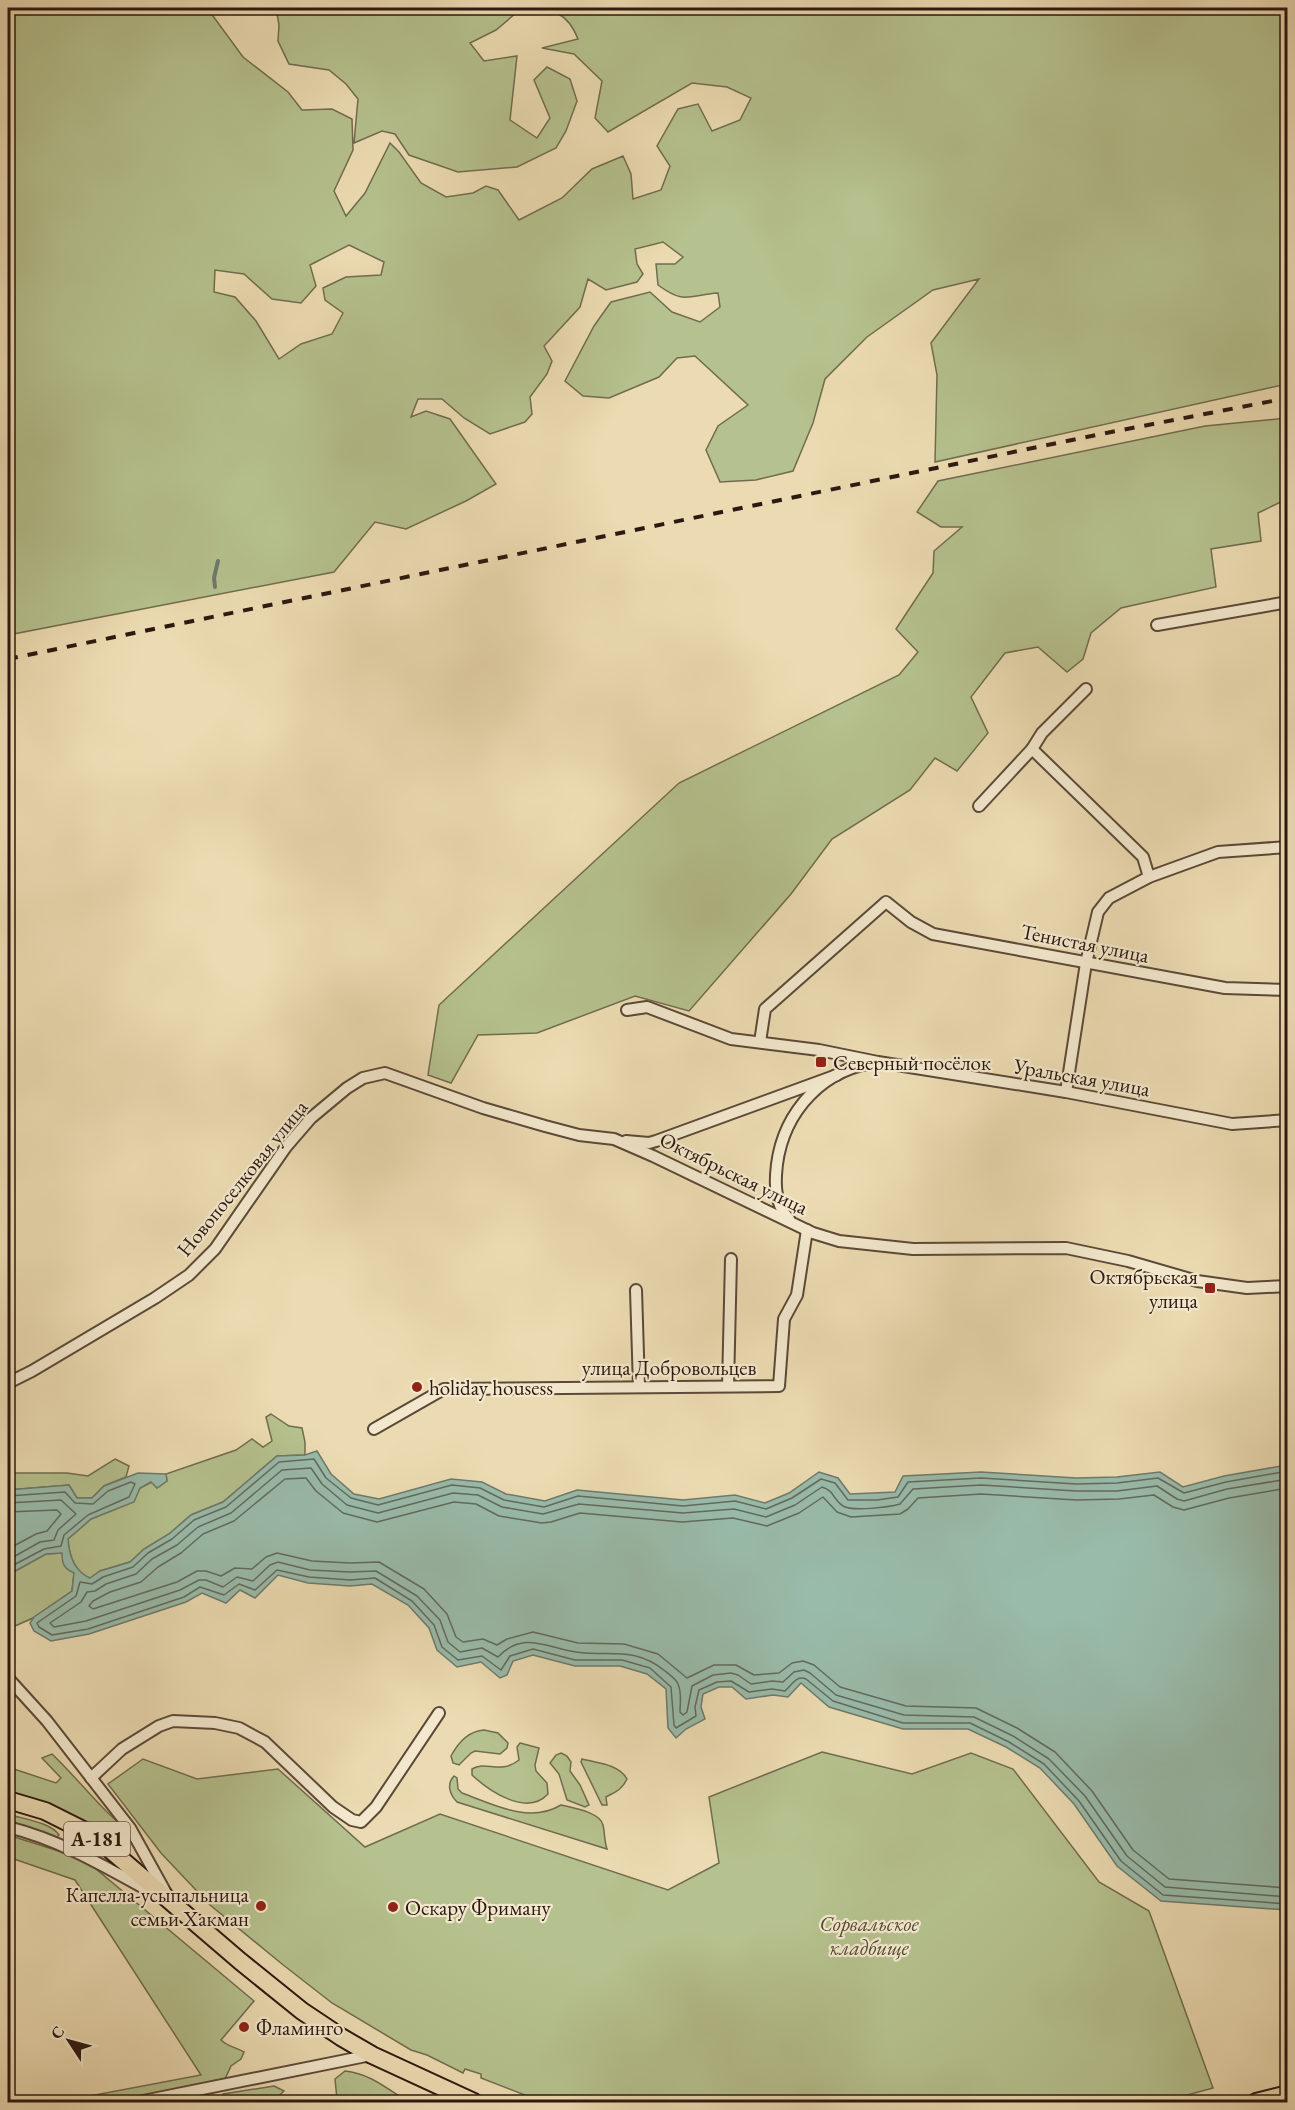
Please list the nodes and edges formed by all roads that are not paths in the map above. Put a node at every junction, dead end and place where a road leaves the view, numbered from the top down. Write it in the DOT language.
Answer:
graph roads {
  1 [pos="1287,602"];
  2 [pos="1157,625"];
  3 [pos="1086,688"];
  4 [pos="1032,749"];
  5 [pos="979,806"];
  6 [pos="1287,847"];
  7 [pos="1149,877"];
  8 [pos="1086,963"];
  9 [pos="1287,990"];
  10 [pos="627,1010"];
  11 [pos="760,1041"];
  12 [pos="878,1062"];
  13 [pos="385,1073"];
  14 [pos="837,1075"];
  15 [pos="1066,1092"];
  16 [pos="1287,1120"];
  17 [pos="614,1139"];
  18 [pos="791,1221"];
  19 [pos="807,1230"];
  20 [pos="731,1259"];
  21 [pos="1287,1286"];
  22 [pos="636,1290"];
  23 [pos="8,1383"];
  24 [pos="728,1386"];
  25 [pos="639,1387"];
  26 [pos="374,1429"];
  27 [pos="8,1678"];
  28 [pos="439,1713"];
  29 [pos="92,1778"];
  30 [pos="8,1800"];
  31 [pos="8,1827"];
  32 [pos="172,1904"];
  33 [pos="372,2055"];
  34 [pos="1287,2094"];
  35 [pos="138,2103"];
  36 [pos="474,2103"];
  37 [pos="1256,2103"];
  1 -- 2 [label="street"];
  3 -- 4 [label="street"];
  4 -- 5 [label="street"];
  4 -- 7 [label="street"];
  6 -- 7 [label="street"];
  7 -- 8 [label="street"];
  8 -- 9 [label="street, Тенистая улица"];
  8 -- 11 [label="street, Тенистая улица"];
  8 -- 15 [label="street"];
  10 -- 11 [label="street, Уральская улица"];
  11 -- 12 [label="street, Уральская улица"];
  12 -- 14 [label="street"];
  12 -- 15 [label="street, Уральская улица"];
  13 -- 17 [label="street, Октябрьская улица"];
  13 -- 23 [label="street, Новопоселковая улица"];
  14 -- 17 [label="street"];
  14 -- 18 [label="street"];
  15 -- 16 [label="street, Уральская улица"];
  17 -- 18 [label="street, Октябрьская улица"];
  18 -- 19 [label="street, Октябрьская улица"];
  19 -- 21 [label="street, Октябрьская улица"];
  19 -- 24 [label="street, улица Добровольцев"];
  20 -- 24 [label="street"];
  22 -- 25 [label="street"];
  24 -- 25 [label="street, улица Добровольцев"];
  25 -- 26 [label="street, улица Добровольцев"];
  27 -- 29 [label="street"];
  28 -- 29 [label="street"];
  29 -- 32 [label="street"];
  30 -- 32 [label="main road, А-181"];
  31 -- 32 [label="street"];
  32 -- 33 [label="main road, А-181"];
  33 -- 35 [label="street"];
  33 -- 36 [label="main road, А-181"];
  34 -- 37 [label="main road"];
}
